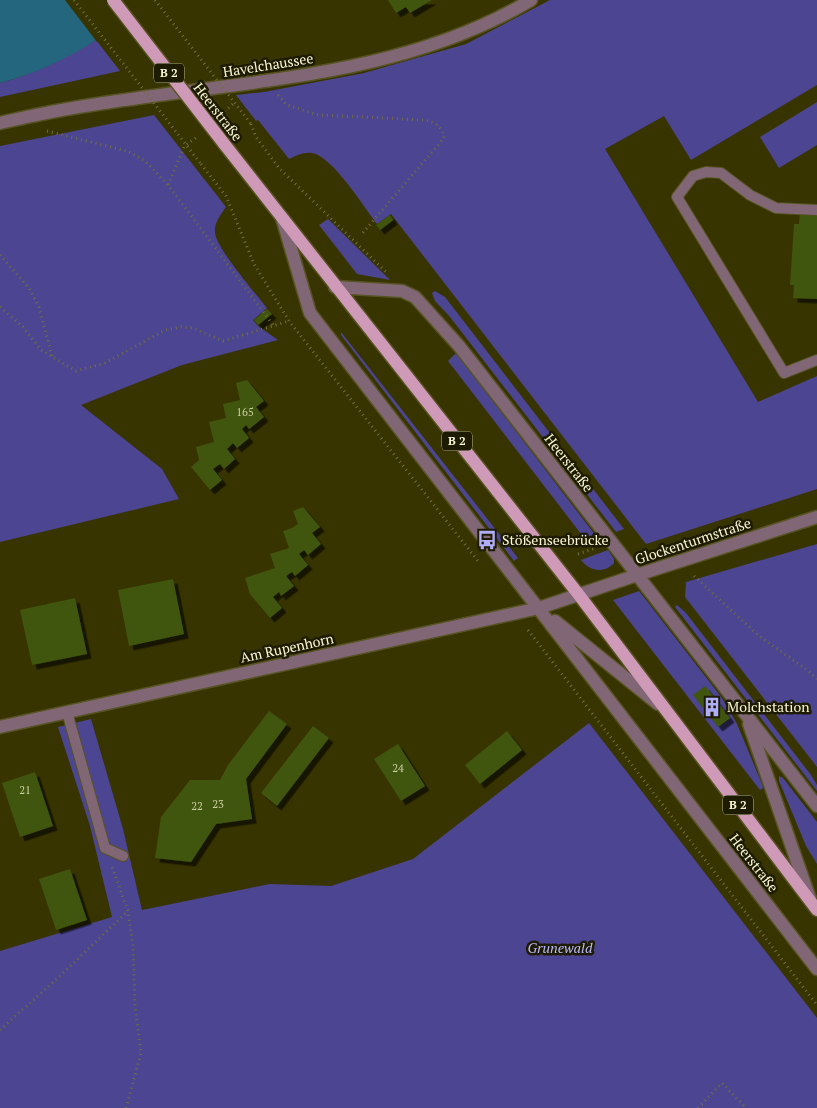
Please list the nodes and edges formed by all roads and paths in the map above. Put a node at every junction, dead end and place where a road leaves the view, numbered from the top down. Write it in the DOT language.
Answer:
graph roads {
  1 [pos="74,0"];
  2 [pos="113,0"];
  3 [pos="155,0"];
  4 [pos="530,0"];
  5 [pos="265,82"];
  6 [pos="0,123"];
  7 [pos="45,130"];
  8 [pos="184,147"];
  9 [pos="168,185"];
  10 [pos="817,210"];
  11 [pos="282,218"];
  12 [pos="361,235"];
  13 [pos="0,255"];
  14 [pos="389,274"];
  15 [pos="335,287"];
  16 [pos="0,307"];
  17 [pos="288,322"];
  18 [pos="273,325"];
  19 [pos="52,356"];
  20 [pos="817,360"];
  21 [pos="817,517"];
  22 [pos="603,545"];
  23 [pos="578,554"];
  24 [pos="482,566"];
  25 [pos="638,575"];
  26 [pos="694,576"];
  27 [pos="579,595"];
  28 [pos="539,608"];
  29 [pos="528,630"];
  30 [pos="817,679"];
  31 [pos="663,708"];
  32 [pos="67,712"];
  33 [pos="746,714"];
  34 [pos="0,727"];
  35 [pos="817,806"];
  36 [pos="105,848"];
  37 [pos="124,856"];
  38 [pos="814,907"];
  39 [pos="128,911"];
  40 [pos="817,969"];
  41 [pos="817,1005"];
  42 [pos="0,1030"];
  43 [pos="126,1108"];
  44 [pos="698,1108"];
  45 [pos="746,1108"];
  1 -- 17 [label="path, bridge"];
  2 -- 11 [label="main road, Heerstraße / B 2, bridge"];
  3 -- 14 [label="path, bridge"];
  4 -- 5 [label="street, Havelchaussee"];
  5 -- 6 [label="street, Havelchaussee"];
  5 -- 12 [label="path"];
  7 -- 9 [label="path"];
  8 -- 9 [label="path"];
  9 -- 18 [label="path"];
  10 -- 20 [label="lane"];
  11 -- 15 [label="main road, Heerstraße / B 2"];
  11 -- 28 [label="street, Heerstraße"];
  13 -- 19 [label="path"];
  15 -- 25 [label="street, Heerstraße"];
  15 -- 27 [label="main road, Heerstraße / B 2"];
  16 -- 19 [label="path"];
  17 -- 18 [label="path"];
  17 -- 24 [label="path"];
  18 -- 19 [label="path"];
  21 -- 25 [label="street, Glockenturmstraße"];
  22 -- 23 [label="path"];
  25 -- 27 [label="street, Glockenturmstraße"];
  25 -- 33 [label="street, Heerstraße"];
  26 -- 30 [label="path"];
  27 -- 28 [label="street, Am Rupenhorn"];
  27 -- 31 [label="main road, Heerstraße / B 2"];
  28 -- 31 [label="street, Heerstraße"];
  28 -- 32 [label="street, Am Rupenhorn"];
  28 -- 40 [label="street, Heerstraße"];
  29 -- 41 [label="path"];
  31 -- 38 [label="main road, Heerstraße / B 2"];
  32 -- 34 [label="street, Am Rupenhorn"];
  32 -- 36 [label="lane"];
  33 -- 35 [label="street, Heerstraße"];
  33 -- 38 [label="street, Heerstraße"];
  36 -- 37 [label="lane"];
  36 -- 39 [label="path"];
  39 -- 42 [label="path"];
  39 -- 43 [label="path"];
  44 -- 45 [label="path"];
}
